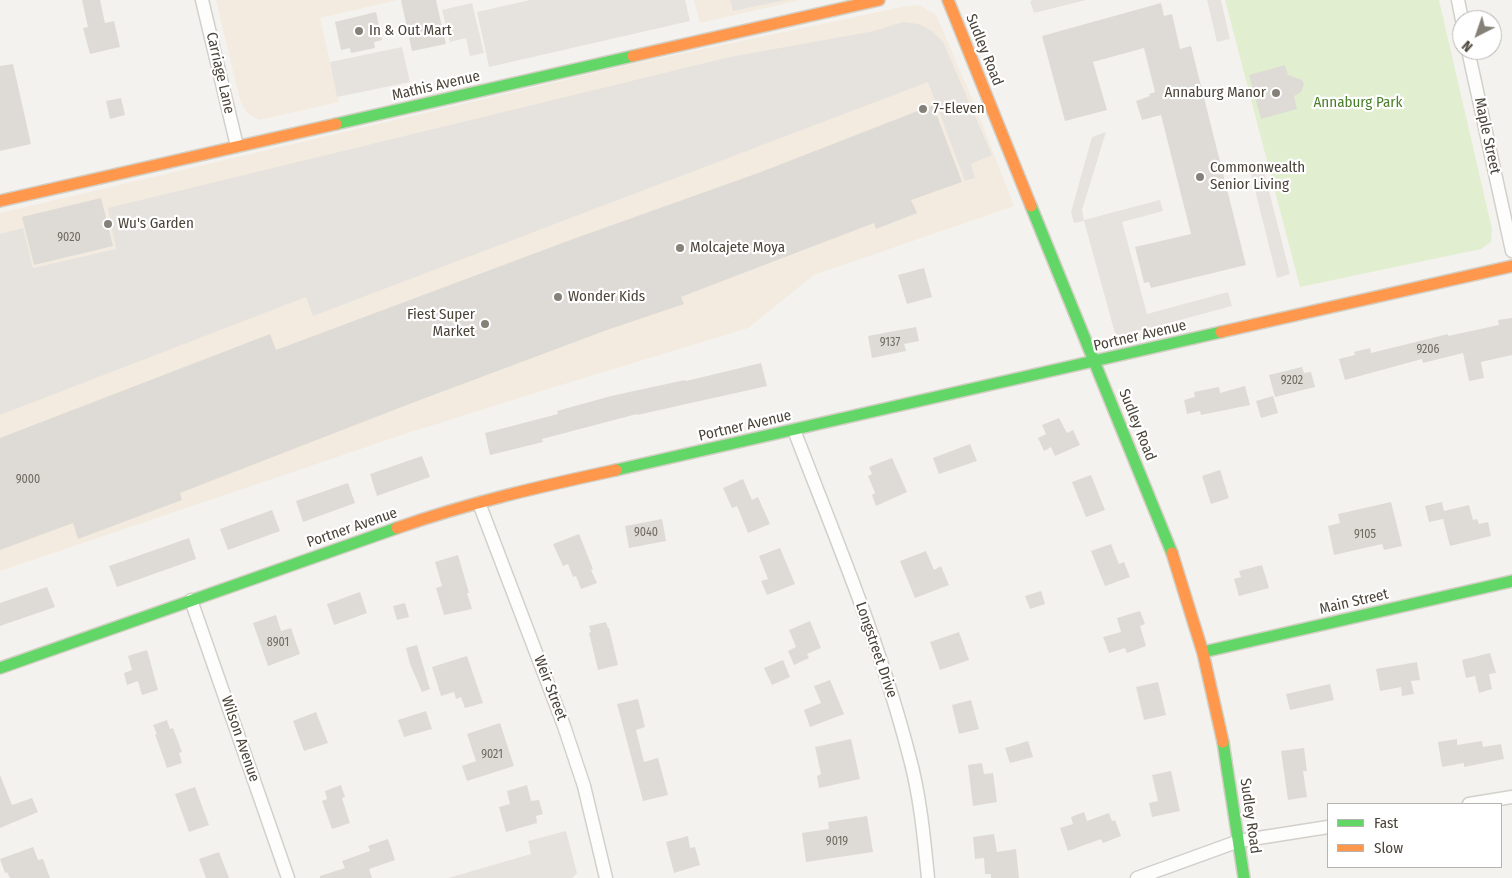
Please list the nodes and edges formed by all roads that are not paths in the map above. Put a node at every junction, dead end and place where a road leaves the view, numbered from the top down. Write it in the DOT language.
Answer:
graph roads {
  1 [pos="202,0"];
  2 [pos="879,0"];
  3 [pos="948,0"];
  4 [pos="1470,60"];
  5 [pos="238,146"];
  6 [pos="0,201"];
  7 [pos="1512,251"];
  8 [pos="1512,266"];
  9 [pos="1095,362"];
  10 [pos="794,430"];
  11 [pos="479,503"];
  12 [pos="1512,581"];
  13 [pos="192,600"];
  14 [pos="1203,652"];
  15 [pos="0,668"];
  16 [pos="1512,797"];
  17 [pos="1475,803"];
  18 [pos="1327,827"];
  19 [pos="1239,841"];
  20 [pos="288,878"];
  21 [pos="606,878"];
  22 [pos="928,878"];
  23 [pos="1137,878"];
  24 [pos="1244,878"];
  1 -- 5 [label="street, Carriage Lane"];
  2 -- 5 [label="street, Mathis Avenue"];
  3 -- 9 [label="street, Sudley Road"];
  4 -- 7 [label="street, Maple Street"];
  5 -- 6 [label="street, Mathis Avenue"];
  8 -- 9 [label="street, Portner Avenue"];
  9 -- 10 [label="street, Portner Avenue"];
  9 -- 14 [label="street, Sudley Road"];
  10 -- 11 [label="street, Portner Avenue"];
  10 -- 22 [label="street, Longstreet Drive"];
  11 -- 13 [label="street, Portner Avenue"];
  11 -- 21 [label="street, Weir Street"];
  12 -- 14 [label="street, Main Street"];
  13 -- 15 [label="street, Portner Avenue"];
  13 -- 20 [label="street, Wilson Avenue"];
  14 -- 19 [label="street, Sudley Road"];
  16 -- 17 [label="street"];
  18 -- 19 [label="street"];
  19 -- 23 [label="street"];
  19 -- 24 [label="street, Sudley Road"];
}
